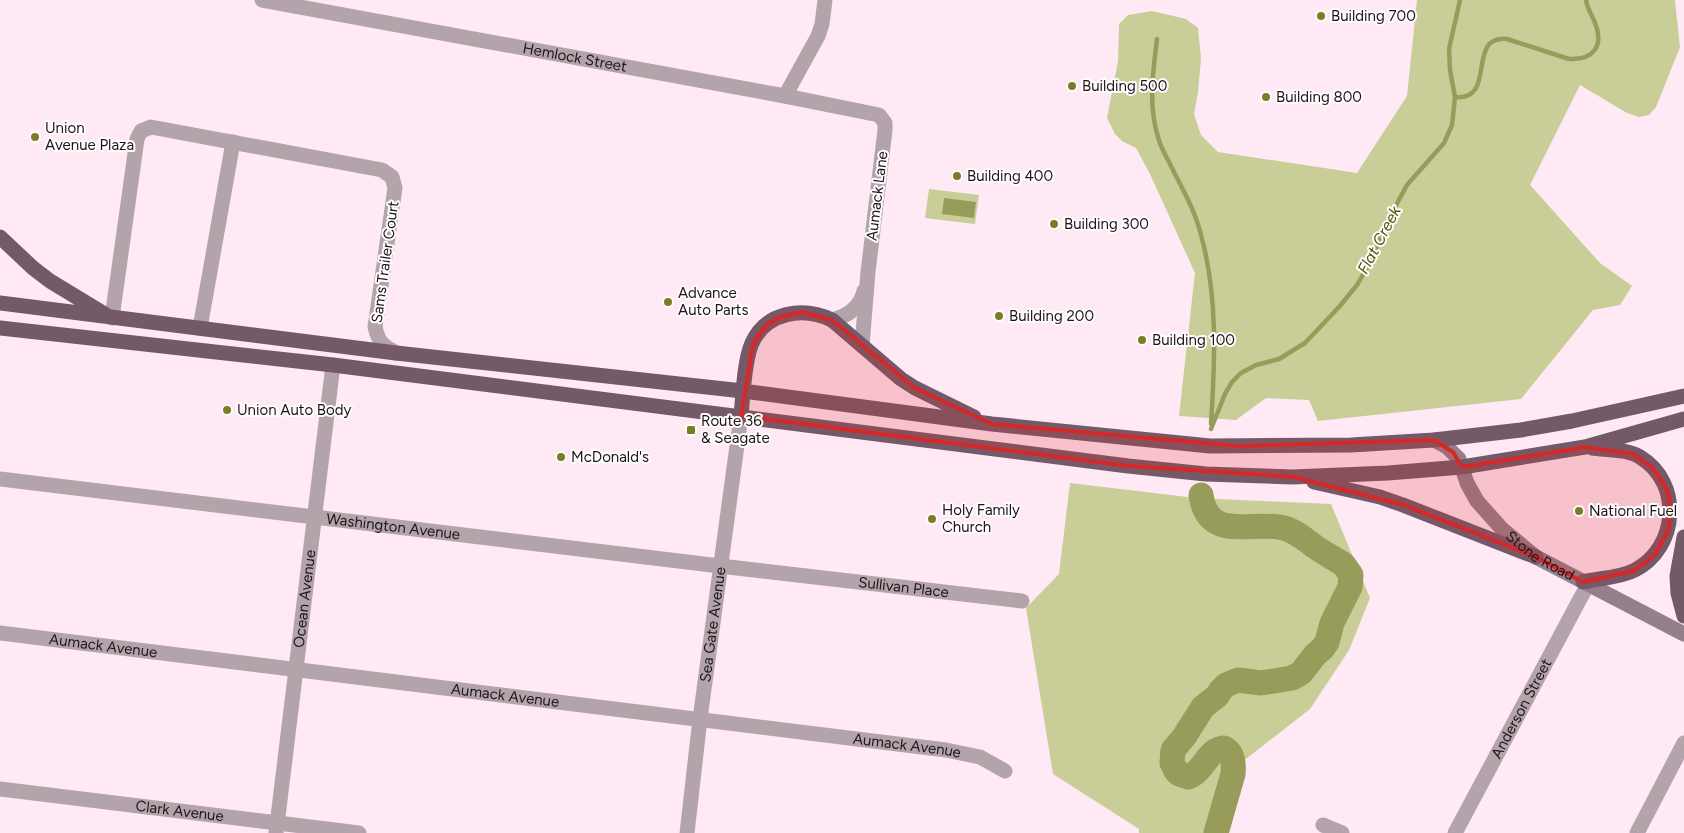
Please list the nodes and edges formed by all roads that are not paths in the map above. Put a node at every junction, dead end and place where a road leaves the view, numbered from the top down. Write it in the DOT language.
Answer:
graph roads {
  1 [pos="262,0"];
  2 [pos="824,0"];
  3 [pos="784,96"];
  4 [pos="883,119"];
  5 [pos="232,142"];
  6 [pos="0,237"];
  7 [pos="868,272"];
  8 [pos="0,303"];
  9 [pos="112,318"];
  10 [pos="832,320"];
  11 [pos="0,328"];
  12 [pos="200,328"];
  13 [pos="862,346"];
  14 [pos="396,353"];
  15 [pos="332,365"];
  16 [pos="743,391"];
  17 [pos="1684,396"];
  18 [pos="741,416"];
  19 [pos="1684,419"];
  20 [pos="992,424"];
  21 [pos="1434,440"];
  22 [pos="1586,447"];
  23 [pos="1462,467"];
  24 [pos="1293,477"];
  25 [pos="0,479"];
  26 [pos="314,517"];
  27 [pos="1684,537"];
  28 [pos="1536,557"];
  29 [pos="720,566"];
  30 [pos="786,574"];
  31 [pos="1585,583"];
  32 [pos="1022,601"];
  33 [pos="1684,616"];
  34 [pos="0,633"];
  35 [pos="1684,634"];
  36 [pos="296,670"];
  37 [pos="700,720"];
  38 [pos="1684,743"];
  39 [pos="1005,771"];
  40 [pos="0,789"];
  41 [pos="1323,825"];
  42 [pos="277,828"];
  43 [pos="359,833"];
  44 [pos="687,833"];
  45 [pos="1342,833"];
  46 [pos="1455,833"];
  47 [pos="1637,833"];
  1 -- 3 [label="street, Hemlock Street"];
  2 -- 3 [label="street"];
  3 -- 4 [label="street, Hemlock Street"];
  4 -- 7 [label="street, Aumack Lane"];
  5 -- 9 [label="street, Sams Trailer Court"];
  5 -- 12 [label="street"];
  5 -- 14 [label="street, Sams Trailer Court"];
  6 -- 9 [label="highway"];
  7 -- 10 [label="street, Aumack Lane"];
  7 -- 13 [label="street, Aumack Lane"];
  8 -- 9 [label="highway"];
  9 -- 12 [label="highway"];
  10 -- 13 [label="highway"];
  10 -- 16 [label="highway"];
  11 -- 15 [label="highway"];
  12 -- 14 [label="highway"];
  13 -- 20 [label="highway"];
  14 -- 16 [label="highway"];
  15 -- 18 [label="highway"];
  15 -- 26 [label="street, Ocean Avenue"];
  16 -- 18 [label="highway"];
  16 -- 20 [label="highway"];
  17 -- 21 [label="highway"];
  18 -- 24 [label="highway"];
  18 -- 29 [label="street, Sea Gate Avenue"];
  19 -- 22 [label="highway"];
  20 -- 21 [label="highway"];
  21 -- 23 [label="main road, Stone Road"];
  22 -- 23 [label="highway"];
  22 -- 31 [label="highway"];
  23 -- 24 [label="highway"];
  23 -- 28 [label="main road, Stone Road"];
  24 -- 28 [label="highway"];
  25 -- 26 [label="street, Washington Avenue"];
  26 -- 29 [label="street, Washington Avenue"];
  26 -- 36 [label="street, Ocean Avenue"];
  27 -- 33 [label="highway"];
  28 -- 31 [label="main road, Stone Road"];
  29 -- 30 [label="street, Washington Avenue"];
  29 -- 37 [label="street, Sea Gate Avenue"];
  30 -- 32 [label="street, Sullivan Place"];
  31 -- 35 [label="main road, Stone Road"];
  31 -- 46 [label="street, Anderson Street"];
  34 -- 36 [label="street, Aumack Avenue"];
  36 -- 37 [label="street, Aumack Avenue"];
  36 -- 42 [label="street, Ocean Avenue"];
  37 -- 39 [label="street, Aumack Avenue"];
  37 -- 44 [label="street, Sea Gate Avenue"];
  38 -- 47 [label="street"];
  40 -- 42 [label="street, Clark Avenue"];
  41 -- 45 [label="street"];
  42 -- 43 [label="street, Clark Avenue"];
}
